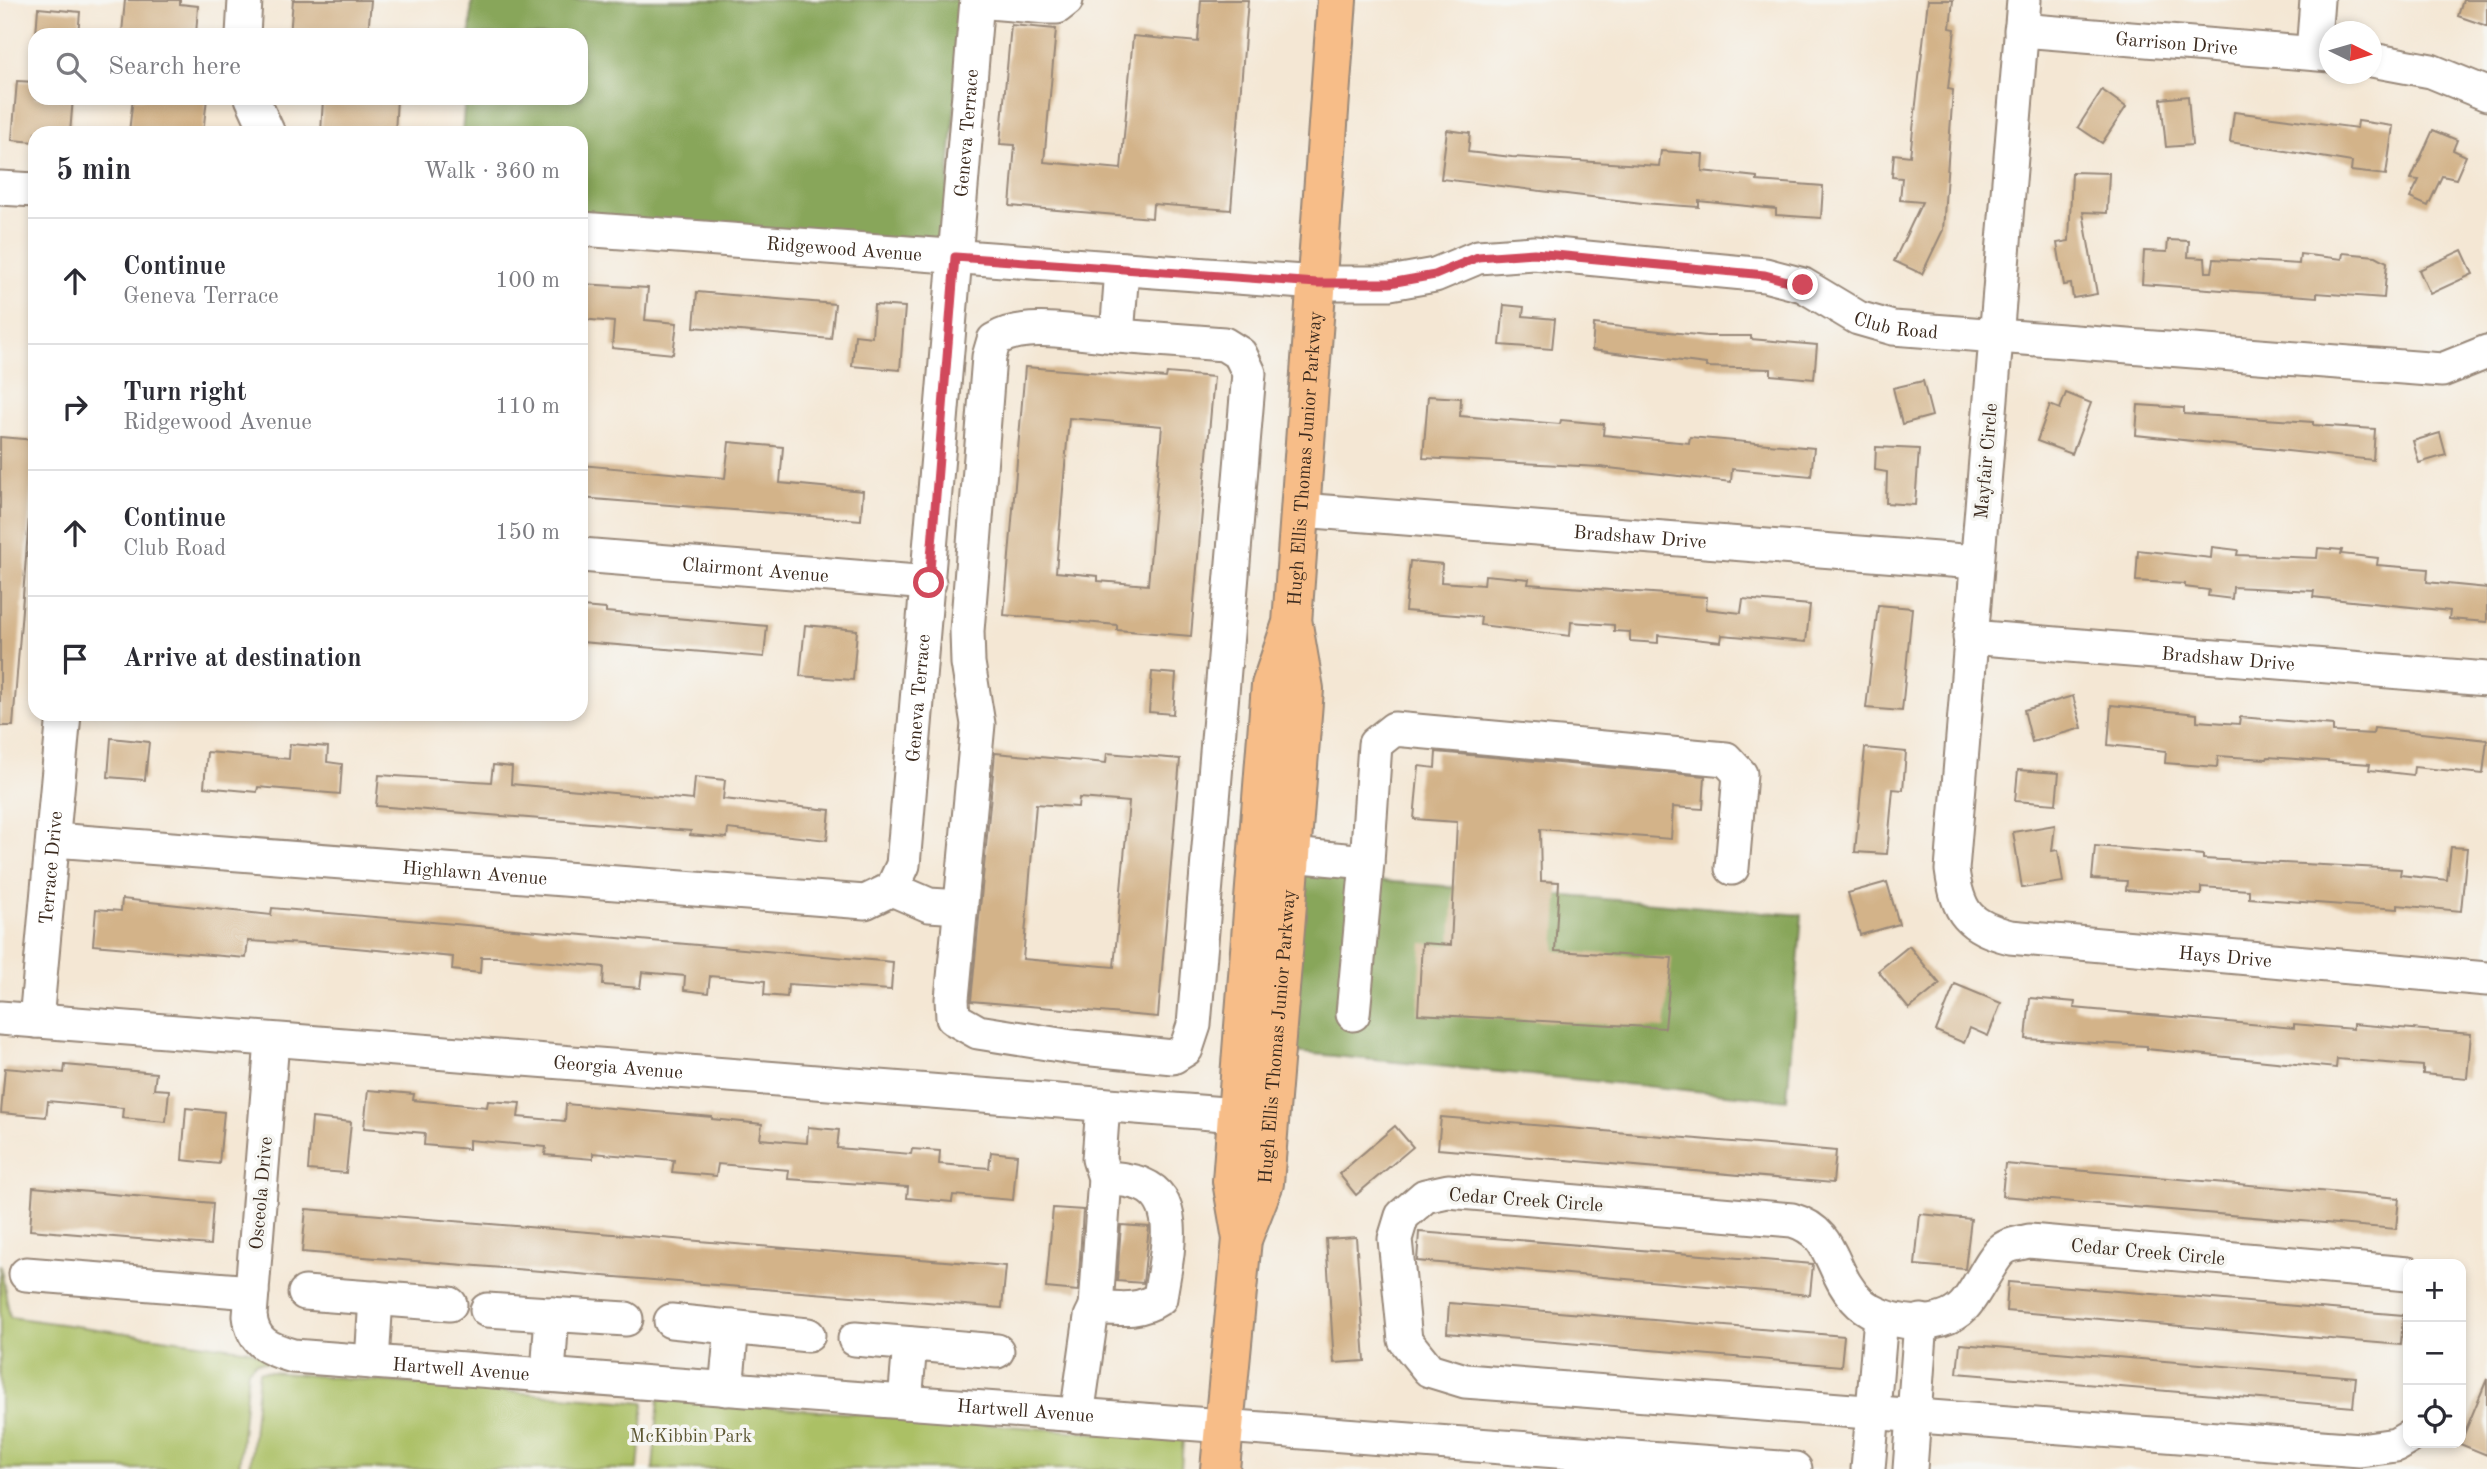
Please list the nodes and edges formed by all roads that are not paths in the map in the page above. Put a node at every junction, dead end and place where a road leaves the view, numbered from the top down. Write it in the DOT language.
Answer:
graph roads {
  1 [pos="245,0"];
  2 [pos="977,0"];
  3 [pos="1066,0"];
  4 [pos="1337,0"];
  5 [pos="2317,0"];
  6 [pos="2022,15"];
  7 [pos="2319,27"];
  8 [pos="243,28"];
  9 [pos="2319,54"];
  10 [pos="2382,62"];
  11 [pos="2487,94"];
  12 [pos="255,105"];
  13 [pos="265,126"];
  14 [pos="0,188"];
  15 [pos="28,190"];
  16 [pos="588,230"];
  17 [pos="955,257"];
  18 [pos="1122,269"];
  19 [pos="1317,283"];
  20 [pos="1117,336"];
  21 [pos="1995,336"];
  22 [pos="2487,352"];
  23 [pos="1301,510"];
  24 [pos="588,556"];
  25 [pos="1976,562"];
  26 [pos="929,583"];
  27 [pos="1292,623"];
  28 [pos="1970,637"];
  29 [pos="2487,679"];
  30 [pos="63,721"];
  31 [pos="54,840"];
  32 [pos="1291,855"];
  33 [pos="1367,862"];
  34 [pos="1732,868"];
  35 [pos="892,889"];
  36 [pos="961,907"];
  37 [pos="1968,918"];
  38 [pos="2487,979"];
  39 [pos="1353,1014"];
  40 [pos="0,1018"];
  41 [pos="36,1021"];
  42 [pos="272,1041"];
  43 [pos="1103,1105"];
  44 [pos="1237,1115"];
  45 [pos="1105,1178"];
  46 [pos="1242,1239"];
  47 [pos="26,1274"];
  48 [pos="2403,1274"];
  49 [pos="252,1292"];
  50 [pos="305,1293"];
  51 [pos="376,1298"];
  52 [pos="450,1304"];
  53 [pos="1096,1307"];
  54 [pos="487,1310"];
  55 [pos="552,1314"];
  56 [pos="1881,1317"];
  57 [pos="626,1319"];
  58 [pos="671,1321"];
  59 [pos="1922,1321"];
  60 [pos="732,1327"];
  61 [pos="808,1335"];
  62 [pos="855,1339"];
  63 [pos="260,1342"];
  64 [pos="910,1344"];
  65 [pos="997,1352"];
  66 [pos="372,1362"];
  67 [pos="548,1375"];
  68 [pos="726,1389"];
  69 [pos="905,1402"];
  70 [pos="1872,1411"];
  71 [pos="1913,1414"];
  72 [pos="1077,1416"];
  73 [pos="1226,1423"];
  74 [pos="2403,1441"];
  75 [pos="1220,1469"];
  76 [pos="1795,1469"];
  77 [pos="1868,1469"];
  78 [pos="1910,1469"];
  1 -- 8 [label="street"];
  2 -- 3 [label="street"];
  2 -- 17 [label="street, Geneva Terrace"];
  4 -- 19 [label="main road, Hugh Ellis Thomas Junior Parkway"];
  5 -- 7 [label="street"];
  6 -- 9 [label="street, Garrison Drive"];
  6 -- 21 [label="street, Mayfair Circle"];
  10 -- 11 [label="street"];
  12 -- 13 [label="street"];
  14 -- 15 [label="street"];
  16 -- 17 [label="street, Ridgewood Avenue"];
  17 -- 18 [label="street, Ridgewood Avenue"];
  17 -- 26 [label="street, Geneva Terrace"];
  18 -- 19 [label="street, Ridgewood Avenue"];
  18 -- 20 [label="street"];
  19 -- 21 [label="street, Club Road"];
  19 -- 23 [label="main road, Hugh Ellis Thomas Junior Parkway"];
  20 -- 36 [label="street"];
  20 -- 36 [label="street"];
  21 -- 22 [label="street, Club Road"];
  21 -- 25 [label="street, Mayfair Circle"];
  23 -- 25 [label="street, Bradshaw Drive"];
  23 -- 27 [label="main road, Hugh Ellis Thomas Junior Parkway"];
  24 -- 26 [label="street, Clairmont Avenue"];
  25 -- 28 [label="street, Mayfair Circle"];
  26 -- 35 [label="street, Geneva Terrace"];
  27 -- 32 [label="main road, Hugh Ellis Thomas Junior Parkway"];
  27 -- 44 [label="main road, Hugh Ellis Thomas Junior Parkway"];
  28 -- 29 [label="street, Bradshaw Drive"];
  28 -- 37 [label="street, Mayfair Circle"];
  30 -- 31 [label="street, Terrace Drive"];
  31 -- 35 [label="street, Highlawn Avenue"];
  31 -- 41 [label="street, Terrace Drive"];
  32 -- 33 [label="street"];
  32 -- 46 [label="main road, Hugh Ellis Thomas Junior Parkway"];
  33 -- 34 [label="street"];
  33 -- 39 [label="street"];
  35 -- 36 [label="street"];
  37 -- 38 [label="street, Hays Drive"];
  40 -- 41 [label="street, Georgia Avenue"];
  41 -- 42 [label="street, Georgia Avenue"];
  42 -- 43 [label="street, Georgia Avenue"];
  42 -- 49 [label="street, Osceola Drive"];
  43 -- 44 [label="street, Georgia Avenue"];
  43 -- 45 [label="street"];
  44 -- 46 [label="main road, Hugh Ellis Thomas Junior Parkway"];
  45 -- 53 [label="street"];
  45 -- 53 [label="street"];
  46 -- 73 [label="main road, Hugh Ellis Thomas Junior Parkway"];
  47 -- 49 [label="street"];
  48 -- 59 [label="street, Cedar Creek Circle"];
  49 -- 63 [label="street, Osceola Drive"];
  50 -- 51 [label="street"];
  51 -- 52 [label="street"];
  51 -- 66 [label="street"];
  53 -- 72 [label="street"];
  54 -- 55 [label="street"];
  55 -- 57 [label="street"];
  55 -- 67 [label="street"];
  56 -- 59 [label="street, Cedar Creek Circle"];
  56 -- 70 [label="street"];
  56 -- 70 [label="street, Cedar Creek Circle"];
  58 -- 60 [label="street"];
  59 -- 71 [label="street"];
  60 -- 61 [label="street"];
  60 -- 68 [label="street"];
  62 -- 64 [label="street"];
  63 -- 66 [label="street, Hartwell Avenue"];
  64 -- 65 [label="street"];
  64 -- 69 [label="street"];
  66 -- 67 [label="street, Hartwell Avenue"];
  67 -- 68 [label="street, Hartwell Avenue"];
  68 -- 69 [label="street, Hartwell Avenue"];
  69 -- 72 [label="street, Hartwell Avenue"];
  70 -- 71 [label="street, Cedar Creek Circle"];
  70 -- 77 [label="street"];
  71 -- 74 [label="street, Cedar Creek Circle"];
  71 -- 78 [label="street"];
  72 -- 73 [label="street, Hartwell Avenue"];
  73 -- 75 [label="main road, Hugh Ellis Thomas Junior Parkway"];
  73 -- 76 [label="street, Hartwell Avenue"];
}
